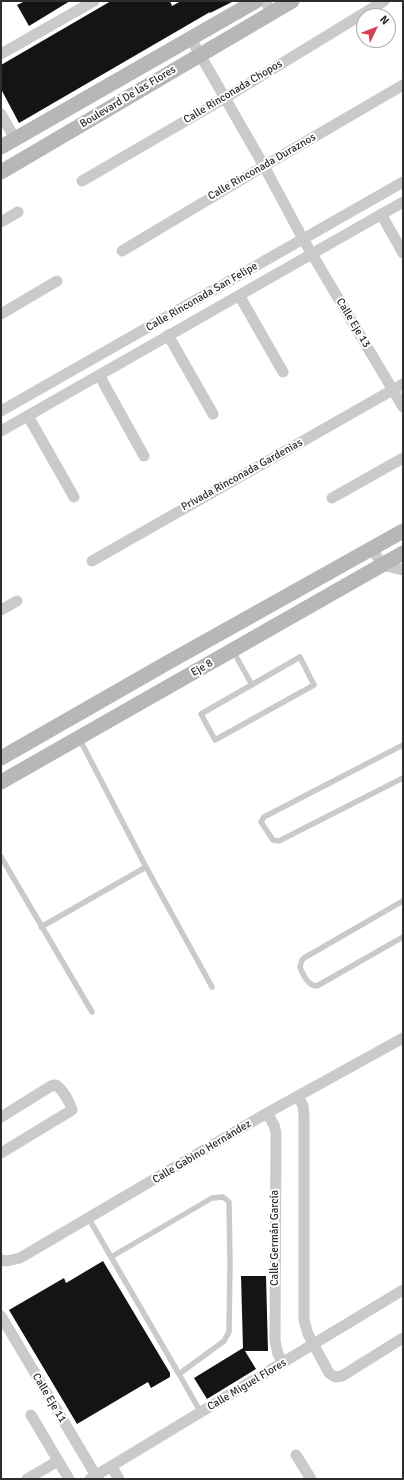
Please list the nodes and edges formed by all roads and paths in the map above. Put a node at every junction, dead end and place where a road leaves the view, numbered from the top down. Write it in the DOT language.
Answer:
graph roads {
  1 [pos="94,1"];
  2 [pos="292,1"];
  3 [pos="384,1"];
  4 [pos="248,3"];
  5 [pos="268,7"];
  6 [pos="255,22"];
  7 [pos="191,39"];
  8 [pos="1,54"];
  9 [pos="200,54"];
  10 [pos="403,85"];
  11 [pos="225,98"];
  12 [pos="1,114"];
  13 [pos="15,139"];
  14 [pos="1,147"];
  15 [pos="264,166"];
  16 [pos="1,172"];
  17 [pos="82,181"];
  18 [pos="403,182"];
  19 [pos="403,202"];
  20 [pos="18,212"];
  21 [pos="381,214"];
  22 [pos="1,222"];
  23 [pos="303,239"];
  24 [pos="122,250"];
  25 [pos="403,253"];
  26 [pos="312,254"];
  27 [pos="57,281"];
  28 [pos="239,295"];
  29 [pos="1,314"];
  30 [pos="168,336"];
  31 [pos="283,372"];
  32 [pos="99,375"];
  33 [pos="403,384"];
  34 [pos="393,390"];
  35 [pos="403,407"];
  36 [pos="1,412"];
  37 [pos="213,414"];
  38 [pos="28,416"];
  39 [pos="1,431"];
  40 [pos="144,456"];
  41 [pos="403,458"];
  42 [pos="74,497"];
  43 [pos="332,498"];
  44 [pos="403,531"];
  45 [pos="372,548"];
  46 [pos="403,553"];
  47 [pos="92,560"];
  48 [pos="382,565"];
  49 [pos="403,570"];
  50 [pos="17,601"];
  51 [pos="1,610"];
  52 [pos="232,650"];
  53 [pos="252,685"];
  54 [pos="79,738"];
  55 [pos="403,745"];
  56 [pos="1,758"];
  57 [pos="403,778"];
  58 [pos="1,782"];
  59 [pos="1,857"];
  60 [pos="146,867"];
  61 [pos="403,901"];
  62 [pos="41,927"];
  63 [pos="403,937"];
  64 [pos="212,987"];
  65 [pos="92,1012"];
  66 [pos="403,1038"];
  67 [pos="298,1096"];
  68 [pos="267,1113"];
  69 [pos="1,1117"];
  70 [pos="1,1153"];
  71 [pos="89,1219"];
  72 [pos="111,1257"];
  73 [pos="1,1260"];
  74 [pos="403,1290"];
  75 [pos="1,1316"];
  76 [pos="403,1338"];
  77 [pos="313,1344"];
  78 [pos="283,1363"];
  79 [pos="179,1374"];
  80 [pos="201,1413"];
  81 [pos="31,1415"];
  82 [pos="296,1455"];
  83 [pos="58,1461"];
  84 [pos="112,1466"];
  85 [pos="94,1478"];
  86 [pos="27,1479"];
  87 [pos="69,1479"];
  88 [pos="119,1479"];
  89 [pos="311,1479"];
  1 -- 8 [label="street"];
  2 -- 5 [label="main road"];
  3 -- 11 [label="street, Calle Rinconada Chopos"];
  4 -- 6 [label="street"];
  4 -- 7 [label="main road, Boulevard De las Flores"];
  5 -- 6 [label="main road"];
  6 -- 9 [label="main road, Boulevard De las Flores"];
  7 -- 9 [label="street, Calle Eje 13"];
  7 -- 13 [label="main road, Boulevard De las Flores"];
  9 -- 11 [label="street, Calle Eje 13"];
  9 -- 16 [label="main road, Boulevard De las Flores"];
  10 -- 15 [label="street, Calle Rinconada Duraznos"];
  11 -- 15 [label="street, Calle Eje 13"];
  11 -- 17 [label="street, Calle Rinconada Chopos"];
  12 -- 13 [label="street"];
  13 -- 14 [label="main road, Boulevard De las Flores"];
  15 -- 23 [label="street, Calle Eje 13"];
  15 -- 24 [label="street, Calle Rinconada Duraznos"];
  18 -- 23 [label="street, Calle Rinconada San Felipe"];
  19 -- 21 [label="street, Calle Rinconada San Felipe"];
  20 -- 22 [label="street"];
  21 -- 25 [label="street"];
  21 -- 26 [label="street, Calle Rinconada San Felipe"];
  23 -- 26 [label="street, Calle Eje 13"];
  23 -- 36 [label="street, Calle Rinconada San Felipe"];
  26 -- 28 [label="street, Calle Rinconada San Felipe"];
  26 -- 34 [label="street, Calle Eje 13"];
  27 -- 29 [label="street"];
  28 -- 30 [label="street, Calle Rinconada San Felipe"];
  28 -- 31 [label="street"];
  30 -- 32 [label="street, Calle Rinconada San Felipe"];
  30 -- 37 [label="street"];
  32 -- 38 [label="street, Calle Rinconada San Felipe"];
  32 -- 40 [label="street"];
  33 -- 34 [label="street, Privada Rinconada Gardenias"];
  34 -- 35 [label="street, Calle Eje 13"];
  34 -- 47 [label="street, Privada Rinconada Gardenias"];
  38 -- 39 [label="street, Calle Rinconada San Felipe"];
  38 -- 42 [label="street"];
  41 -- 43 [label="street"];
  44 -- 45 [label="main road, Eje 8"];
  45 -- 48 [label="street"];
  45 -- 56 [label="main road, Eje 8"];
  46 -- 48 [label="main road, Eje 8"];
  48 -- 49 [label="street"];
  48 -- 52 [label="main road, Eje 8"];
  50 -- 51 [label="street"];
  52 -- 53 [label="lane"];
  52 -- 54 [label="main road, Eje 8"];
  53 -- 53 [label="lane"];
  54 -- 58 [label="main road, Eje 8"];
  54 -- 60 [label="lane"];
  55 -- 57 [label="lane"];
  59 -- 62 [label="lane"];
  60 -- 62 [label="lane"];
  60 -- 64 [label="lane"];
  61 -- 63 [label="lane"];
  62 -- 65 [label="lane"];
  66 -- 67 [label="street, Calle Gabino Hernández"];
  67 -- 68 [label="street, Calle Gabino Hernández"];
  67 -- 77 [label="street"];
  68 -- 71 [label="street, Calle Gabino Hernández"];
  68 -- 78 [label="street, Calle Germán García"];
  69 -- 70 [label="street"];
  71 -- 72 [label="lane"];
  71 -- 73 [label="street, Calle Gabino Hernández"];
  72 -- 79 [label="lane"];
  72 -- 79 [label="lane"];
  74 -- 77 [label="street, Calle Miguel Flores"];
  75 -- 85 [label="street, Calle Eje 11"];
  76 -- 77 [label="street"];
  77 -- 78 [label="street, Calle Miguel Flores"];
  78 -- 80 [label="street, Calle Miguel Flores"];
  79 -- 80 [label="lane"];
  80 -- 84 [label="street, Calle Miguel Flores"];
  81 -- 83 [label="street"];
  82 -- 89 [label="street"];
  83 -- 86 [label="street"];
  83 -- 87 [label="street"];
  84 -- 85 [label="street, Calle Miguel Flores"];
  84 -- 88 [label="street"];
}
